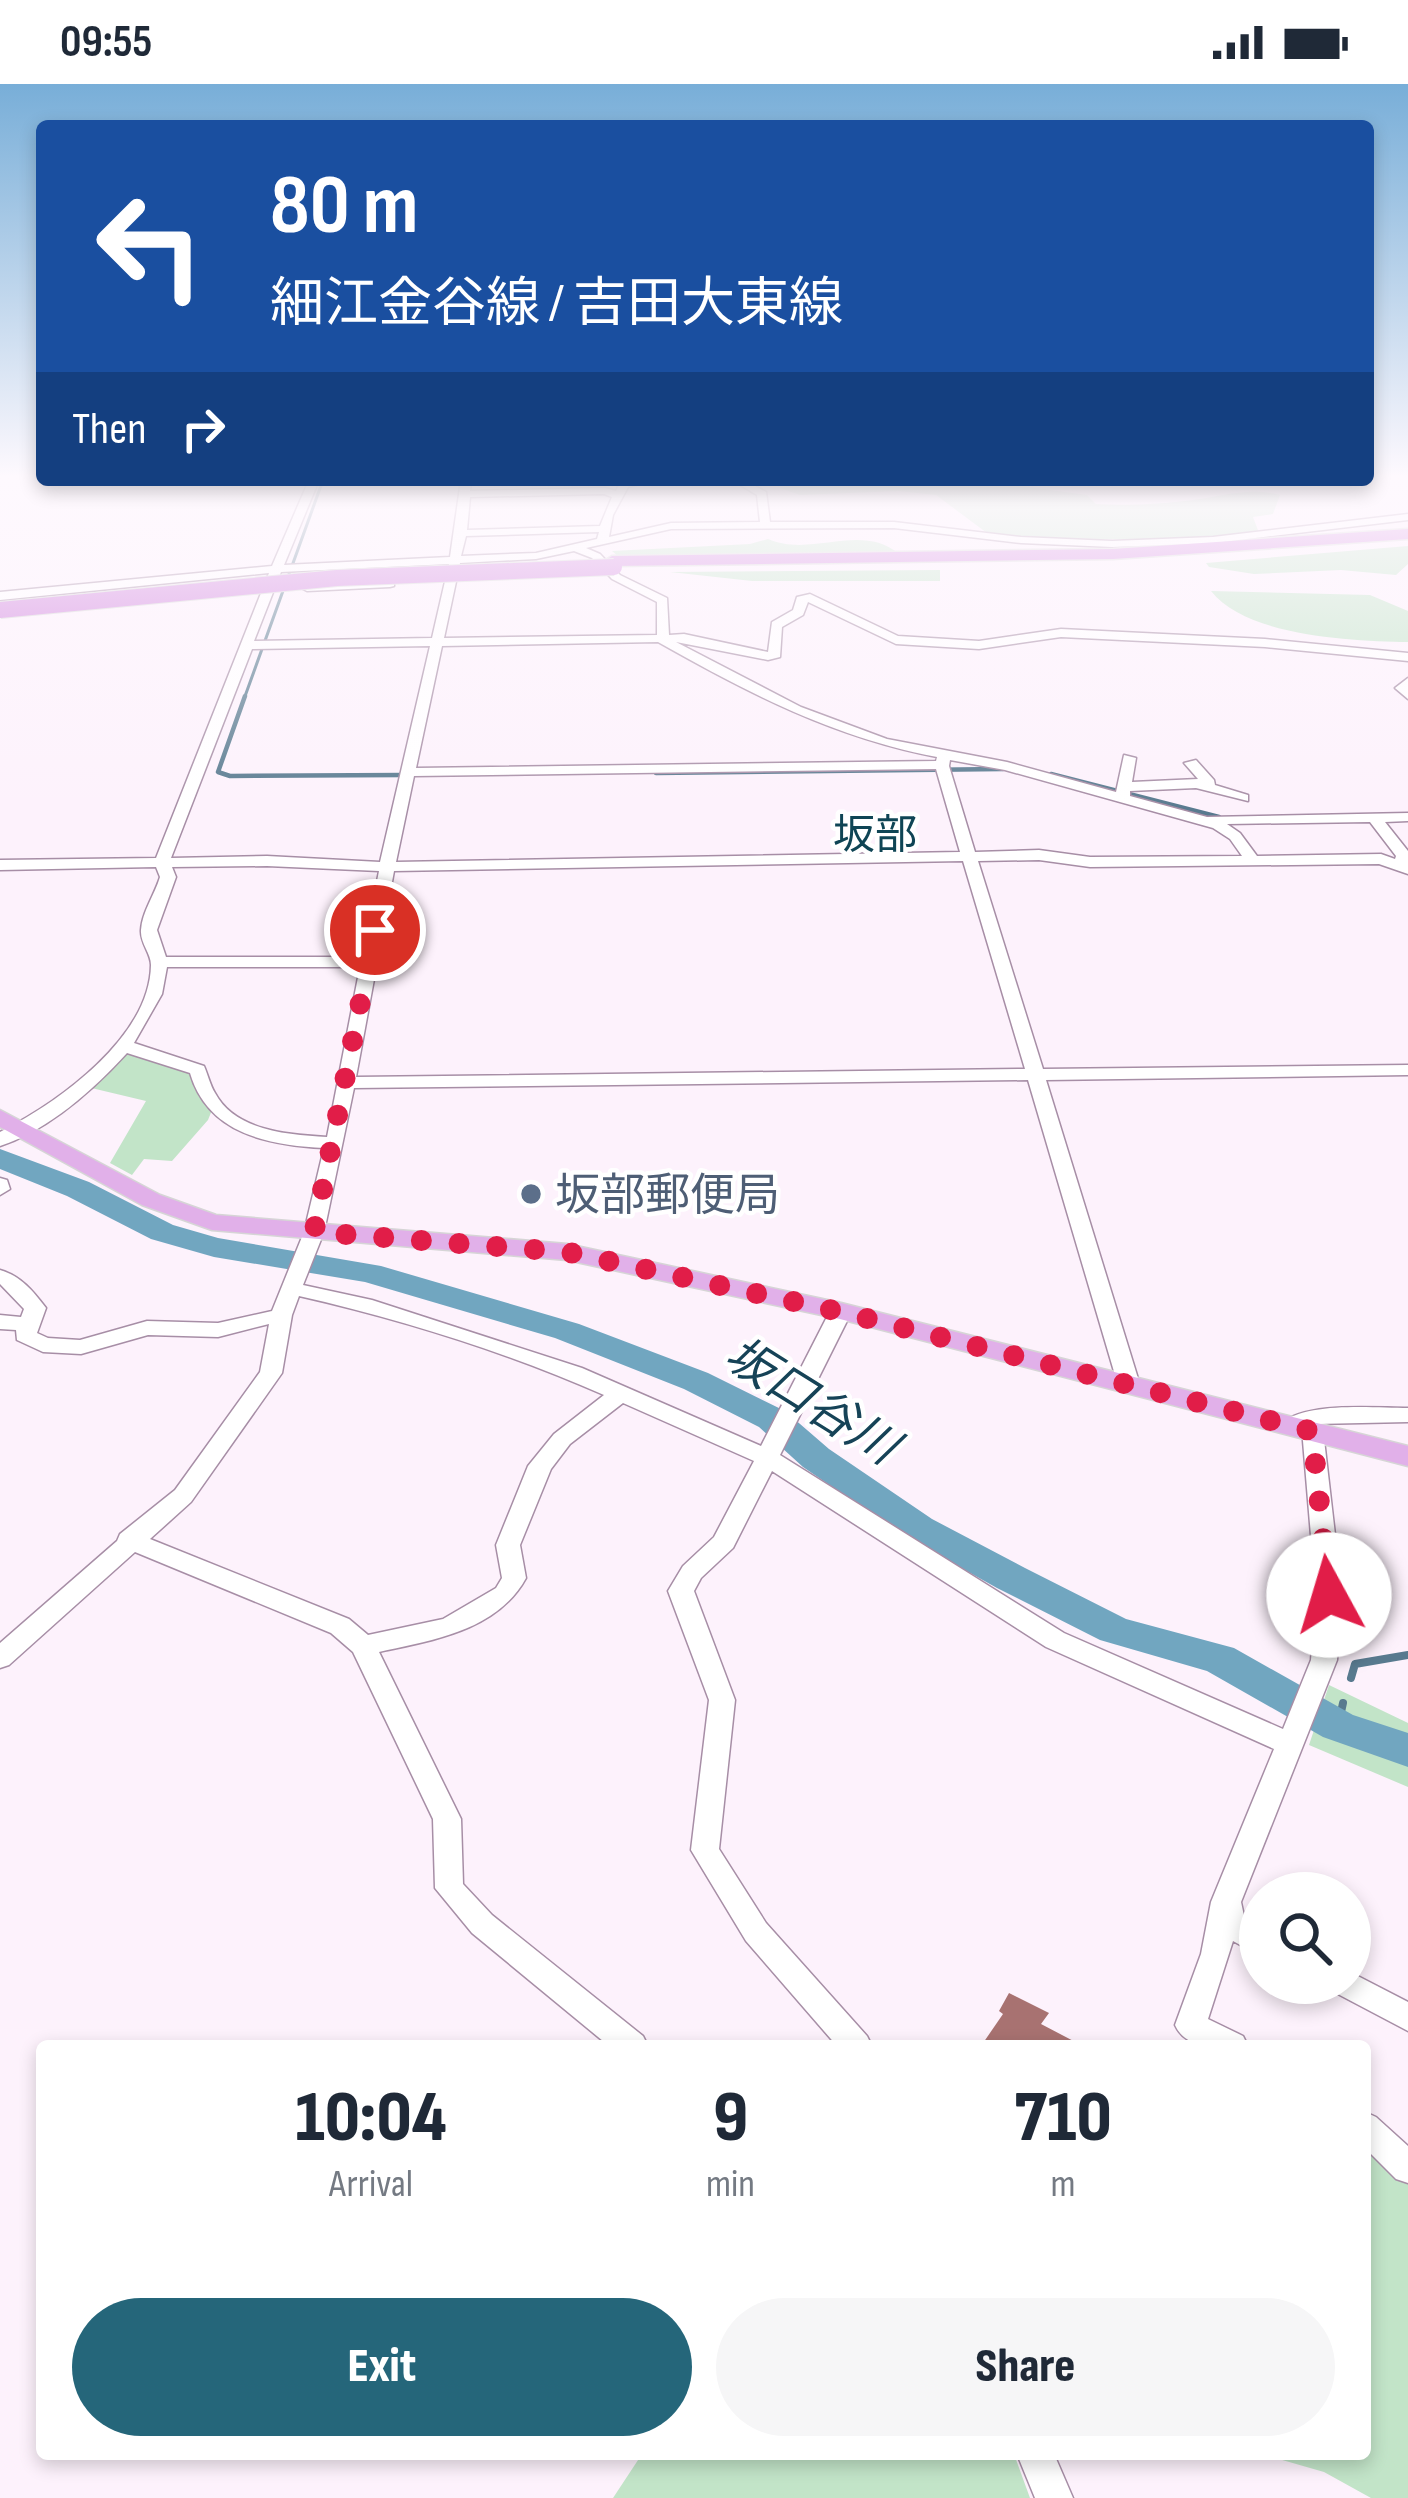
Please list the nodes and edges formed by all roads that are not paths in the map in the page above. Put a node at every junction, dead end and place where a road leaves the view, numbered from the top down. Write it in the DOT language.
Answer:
graph roads {
  1 [pos="154,586"];
  2 [pos="239,586"];
  3 [pos="283,586"];
  4 [pos="344,586"];
  5 [pos="449,586"];
  6 [pos="634,586"];
  7 [pos="282,589"];
  8 [pos="0,606"];
  9 [pos="663,640"];
  10 [pos="436,642"];
  11 [pos="260,645"];
  12 [pos="1408,657"];
  13 [pos="1408,682"];
  14 [pos="1408,695"];
  15 [pos="1129,758"];
  16 [pos="1191,763"];
  17 [pos="943,764"];
  18 [pos="407,774"];
  19 [pos="1202,786"];
  20 [pos="1123,793"];
  21 [pos="1243,798"];
  22 [pos="1375,818"];
  23 [pos="1408,818"];
  24 [pos="1200,820"];
  25 [pos="970,856"];
  26 [pos="1252,860"];
  27 [pos="162,862"];
  28 [pos="0,865"];
  29 [pos="1404,866"];
  30 [pos="387,867"];
  31 [pos="160,962"];
  32 [pos="369,962"];
  33 [pos="125,1046"];
  34 [pos="1408,1070"];
  35 [pos="1032,1075"];
  36 [pos="347,1083"];
  37 [pos="9,1130"];
  38 [pos="334,1143"];
  39 [pos="310,1242"];
  40 [pos="0,1276"];
  41 [pos="290,1288"];
  42 [pos="841,1312"];
  43 [pos="281,1315"];
  44 [pos="0,1322"];
  45 [pos="30,1325"];
  46 [pos="1129,1385"];
  47 [pos="621,1393"];
  48 [pos="1408,1415"];
  49 [pos="1300,1428"];
  50 [pos="1408,1456"];
  51 [pos="768,1458"];
  52 [pos="129,1540"];
  53 [pos="363,1646"];
  54 [pos="0,1658"];
  55 [pos="1292,1741"];
  56 [pos="1226,1902"];
  57 [pos="1239,1928"];
  58 [pos="1371,1997"];
  59 [pos="1408,2018"];
  60 [pos="625,2040"];
  61 [pos="851,2040"];
  62 [pos="1220,2040"];
  63 [pos="1371,2133"];
  64 [pos="1408,2168"];
  65 [pos="1038,2460"];
  66 [pos="1054,2498"];
  1 -- 8 [label="street"];
  2 -- 8 [label="highway, bridge"];
  3 -- 7 [label="street"];
  4 -- 7 [label="street"];
  5 -- 10 [label="street"];
  6 -- 9 [label="street"];
  7 -- 8 [label="street"];
  7 -- 11 [label="street"];
  9 -- 10 [label="street"];
  9 -- 12 [label="street"];
  9 -- 17 [label="street"];
  10 -- 11 [label="street"];
  10 -- 18 [label="street"];
  11 -- 27 [label="street"];
  13 -- 14 [label="street"];
  15 -- 20 [label="street"];
  16 -- 19 [label="street"];
  17 -- 18 [label="street"];
  17 -- 20 [label="street"];
  17 -- 25 [label="street"];
  18 -- 30 [label="street"];
  19 -- 20 [label="street"];
  19 -- 21 [label="street"];
  20 -- 24 [label="street"];
  22 -- 23 [label="street"];
  22 -- 24 [label="street"];
  22 -- 29 [label="street"];
  24 -- 26 [label="street"];
  25 -- 26 [label="street"];
  25 -- 30 [label="street"];
  25 -- 35 [label="street"];
  26 -- 29 [label="street"];
  27 -- 28 [label="street"];
  27 -- 30 [label="street"];
  27 -- 31 [label="street"];
  30 -- 32 [label="street"];
  31 -- 32 [label="street"];
  31 -- 33 [label="street"];
  32 -- 36 [label="street"];
  33 -- 37 [label="street"];
  33 -- 38 [label="street"];
  34 -- 35 [label="street"];
  35 -- 36 [label="street"];
  35 -- 46 [label="street"];
  36 -- 38 [label="street"];
  37 -- 39 [label="main road"];
  38 -- 39 [label="street"];
  39 -- 41 [label="street"];
  39 -- 42 [label="main road"];
  40 -- 45 [label="street"];
  41 -- 43 [label="street"];
  41 -- 47 [label="street"];
  42 -- 46 [label="main road"];
  42 -- 51 [label="street"];
  43 -- 45 [label="street"];
  43 -- 52 [label="street"];
  44 -- 45 [label="street"];
  46 -- 49 [label="main road"];
  47 -- 51 [label="street"];
  47 -- 53 [label="street"];
  48 -- 49 [label="street"];
  49 -- 50 [label="main road"];
  49 -- 55 [label="street"];
  51 -- 55 [label="street"];
  51 -- 61 [label="street"];
  52 -- 53 [label="street"];
  52 -- 54 [label="street"];
  53 -- 60 [label="street"];
  55 -- 56 [label="street"];
  56 -- 57 [label="street"];
  56 -- 62 [label="street"];
  58 -- 59 [label="street"];
  63 -- 64 [label="street"];
  65 -- 66 [label="street"];
}
